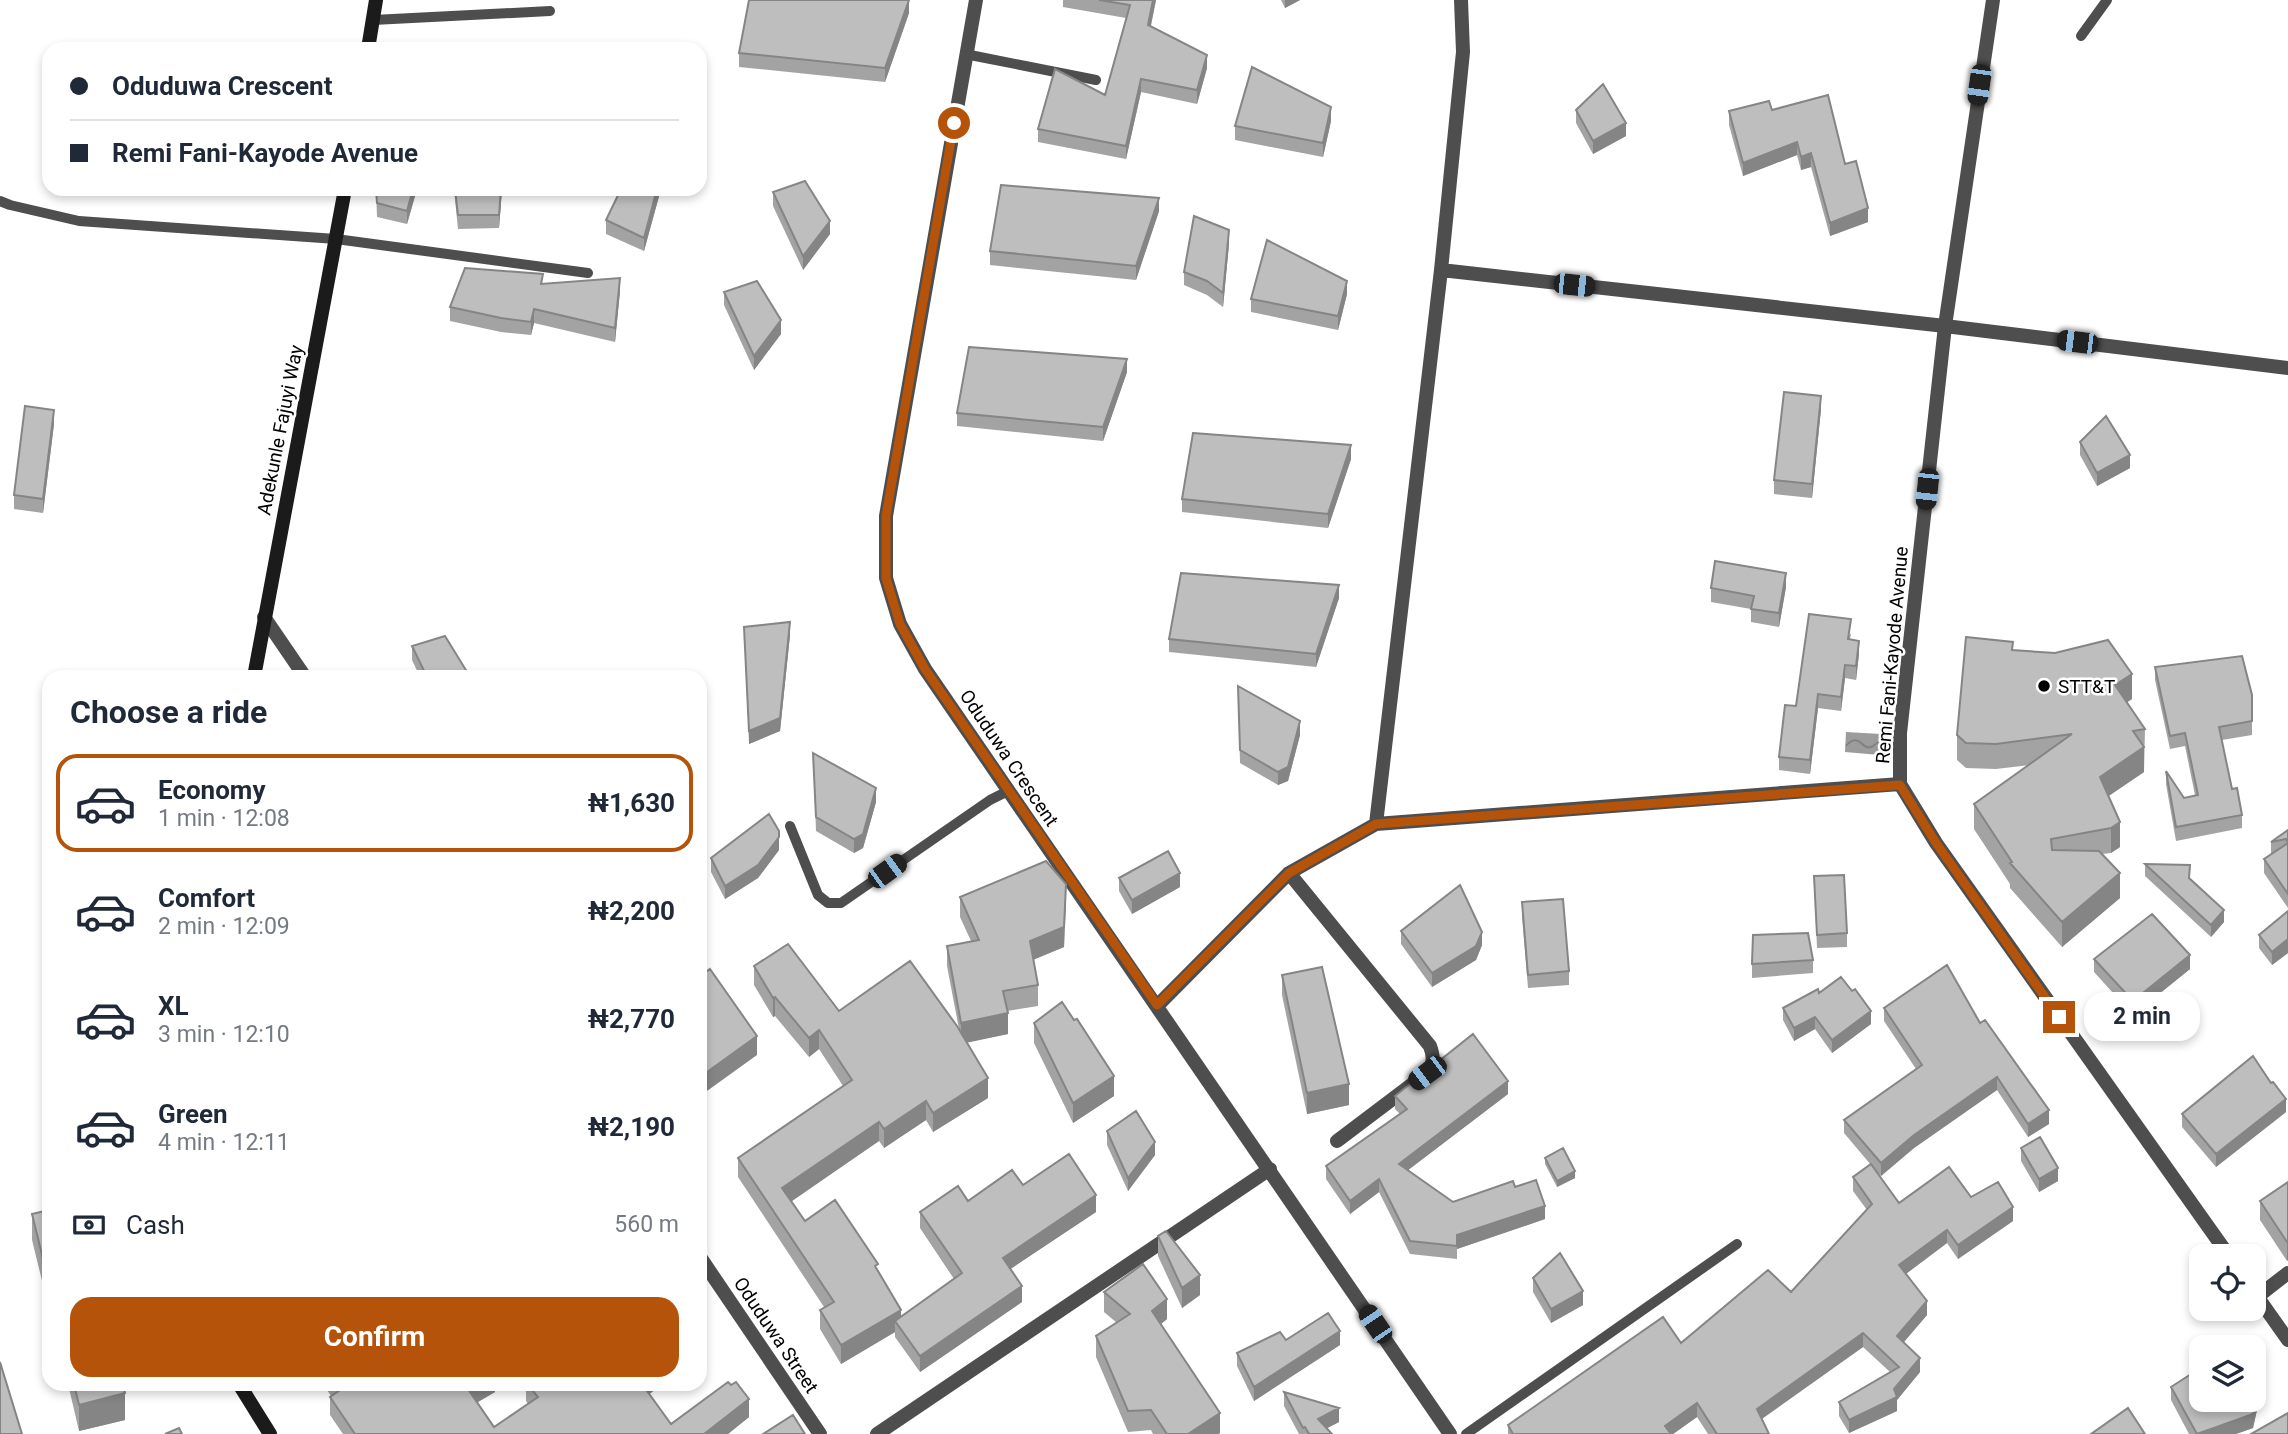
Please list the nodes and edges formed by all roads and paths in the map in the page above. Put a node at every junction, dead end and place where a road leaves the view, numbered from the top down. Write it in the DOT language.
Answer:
graph roads {
  1 [pos="376,0"];
  2 [pos="976,0"];
  3 [pos="1993,0"];
  4 [pos="2106,0"];
  5 [pos="1464,1"];
  6 [pos="550,11"];
  7 [pos="373,20"];
  8 [pos="2081,36"];
  9 [pos="369,42"];
  10 [pos="965,54"];
  11 [pos="1096,80"];
  12 [pos="344,196"];
  13 [pos="0,201"];
  14 [pos="336,239"];
  15 [pos="1441,270"];
  16 [pos="588,273"];
  17 [pos="1945,326"];
  18 [pos="2288,368"];
  19 [pos="264,617"];
  20 [pos="255,670"];
  21 [pos="300,670"];
  22 [pos="1900,785"];
  23 [pos="1008,791"];
  24 [pos="1376,824"];
  25 [pos="790,826"];
  26 [pos="1289,873"];
  27 [pos="1157,1005"];
  28 [pos="1337,1141"];
  29 [pos="1270,1169"];
  30 [pos="1737,1244"];
  31 [pos="2220,1244"];
  32 [pos="707,1267"];
  33 [pos="2288,1273"];
  34 [pos="2266,1287"];
  35 [pos="2266,1308"];
  36 [pos="2288,1340"];
  37 [pos="243,1391"];
  38 [pos="270,1434"];
  39 [pos="820,1434"];
  40 [pos="877,1434"];
  41 [pos="1450,1434"];
  42 [pos="1466,1434"];
  1 -- 7 [label="street"];
  2 -- 10 [label="street, Oduduwa Crescent"];
  3 -- 17 [label="street, Remi Fani-Kayode Avenue"];
  4 -- 8 [label="lane"];
  5 -- 15 [label="street"];
  6 -- 7 [label="lane"];
  7 -- 9 [label="street"];
  10 -- 11 [label="lane"];
  10 -- 23 [label="street, Oduduwa Crescent"];
  12 -- 14 [label="street, Adekunle Fajuyi Way"];
  13 -- 14 [label="lane"];
  14 -- 16 [label="lane"];
  14 -- 19 [label="street, Adekunle Fajuyi Way"];
  15 -- 17 [label="street"];
  15 -- 24 [label="street"];
  17 -- 18 [label="street"];
  17 -- 22 [label="street, Remi Fani-Kayode Avenue"];
  19 -- 20 [label="street, Adekunle Fajuyi Way"];
  19 -- 21 [label="street"];
  22 -- 24 [label="street"];
  22 -- 31 [label="street, Remi Fani-Kayode Avenue"];
  23 -- 25 [label="lane"];
  23 -- 27 [label="street, Oduduwa Crescent"];
  24 -- 26 [label="street"];
  26 -- 27 [label="street"];
  26 -- 28 [label="street"];
  27 -- 29 [label="street, Oduduwa Crescent"];
  29 -- 40 [label="street"];
  29 -- 41 [label="street, Oduduwa Crescent"];
  30 -- 42 [label="lane"];
  32 -- 39 [label="street, Oduduwa Street"];
  33 -- 34 [label="street"];
  35 -- 36 [label="street"];
  37 -- 38 [label="street"];
}
